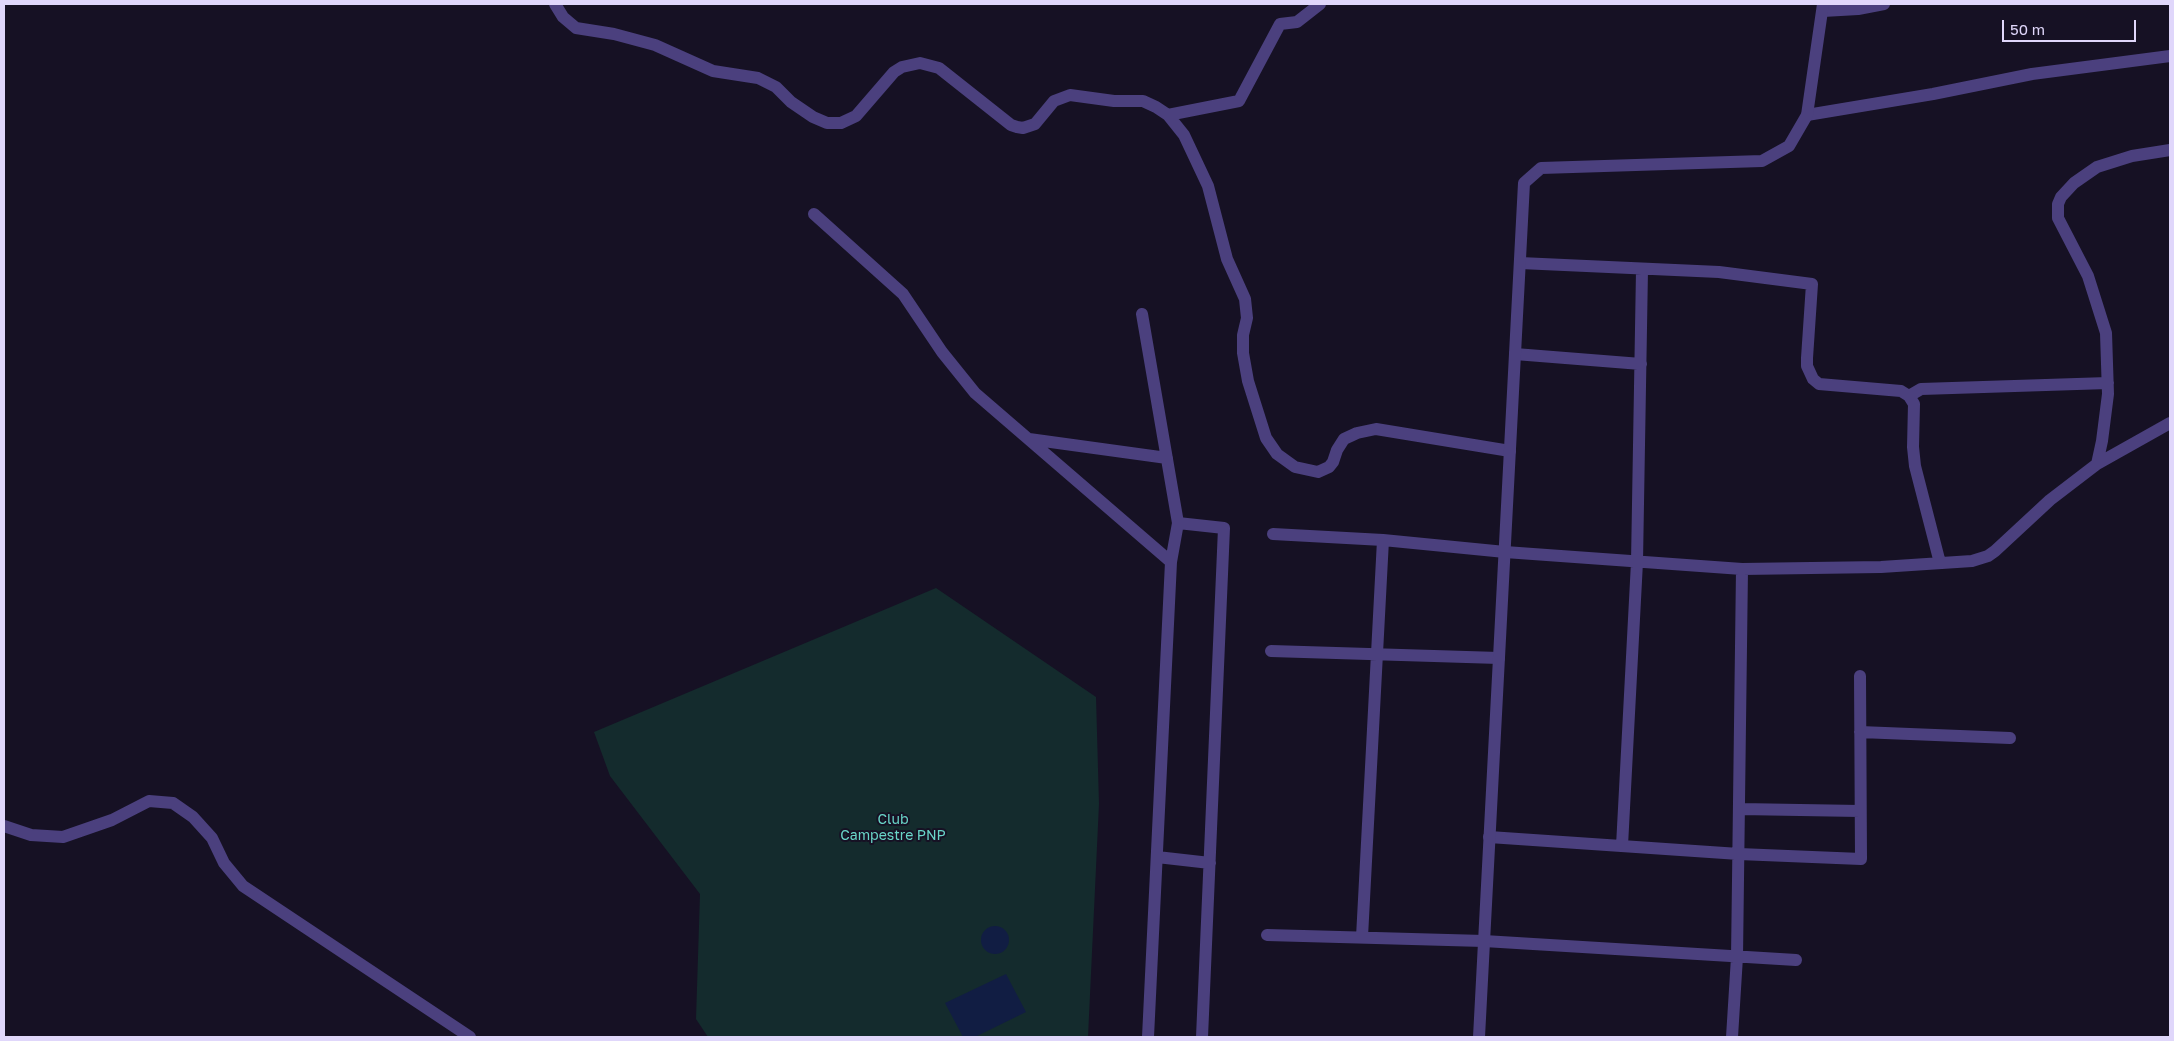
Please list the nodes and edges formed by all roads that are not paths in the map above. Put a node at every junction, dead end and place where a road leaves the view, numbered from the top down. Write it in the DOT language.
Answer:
graph roads {
  1 [pos="555,4"];
  2 [pos="1320,4"];
  3 [pos="1884,4"];
  4 [pos="1823,7"];
  5 [pos="2170,56"];
  6 [pos="1807,114"];
  7 [pos="1168,115"];
  8 [pos="2170,150"];
  9 [pos="814,214"];
  10 [pos="1520,263"];
  11 [pos="1642,270"];
  12 [pos="1142,314"];
  13 [pos="1515,354"];
  14 [pos="1641,364"];
  15 [pos="2108,383"];
  16 [pos="1909,396"];
  17 [pos="2170,423"];
  18 [pos="1029,439"];
  19 [pos="1510,451"];
  20 [pos="1167,458"];
  21 [pos="2097,464"];
  22 [pos="1178,523"];
  23 [pos="1273,534"];
  24 [pos="1383,540"];
  25 [pos="1505,552"];
  26 [pos="1171,562"];
  27 [pos="1637,562"];
  28 [pos="1940,563"];
  29 [pos="1742,569"];
  30 [pos="1271,651"];
  31 [pos="1377,654"];
  32 [pos="1499,658"];
  33 [pos="1860,676"];
  34 [pos="1860,732"];
  35 [pos="2010,738"];
  36 [pos="1740,809"];
  37 [pos="1860,812"];
  38 [pos="4,826"];
  39 [pos="1490,837"];
  40 [pos="1622,846"];
  41 [pos="1739,854"];
  42 [pos="1157,857"];
  43 [pos="1210,863"];
  44 [pos="1267,935"];
  45 [pos="1362,937"];
  46 [pos="1484,941"];
  47 [pos="1737,956"];
  48 [pos="1796,960"];
  49 [pos="470,1037"];
  50 [pos="1148,1037"];
  51 [pos="1202,1037"];
  52 [pos="1479,1037"];
  53 [pos="1732,1037"];
  1 -- 7 [label="street"];
  2 -- 7 [label="street"];
  3 -- 4 [label="street"];
  4 -- 6 [label="street"];
  5 -- 6 [label="street"];
  6 -- 10 [label="street"];
  7 -- 19 [label="street"];
  8 -- 15 [label="street"];
  9 -- 18 [label="street"];
  10 -- 11 [label="street"];
  10 -- 13 [label="street"];
  11 -- 14 [label="street"];
  11 -- 16 [label="street"];
  12 -- 20 [label="street"];
  13 -- 14 [label="street"];
  13 -- 19 [label="street"];
  14 -- 27 [label="street"];
  15 -- 16 [label="street"];
  15 -- 21 [label="street"];
  16 -- 28 [label="street"];
  17 -- 21 [label="street"];
  18 -- 20 [label="street"];
  18 -- 26 [label="street"];
  19 -- 25 [label="street"];
  20 -- 22 [label="street"];
  21 -- 28 [label="street"];
  22 -- 26 [label="street"];
  22 -- 43 [label="street"];
  23 -- 24 [label="street"];
  24 -- 25 [label="street"];
  24 -- 31 [label="street"];
  25 -- 27 [label="street"];
  25 -- 32 [label="street"];
  26 -- 42 [label="street"];
  27 -- 29 [label="street"];
  27 -- 40 [label="street"];
  28 -- 29 [label="street"];
  29 -- 36 [label="street"];
  30 -- 31 [label="street"];
  31 -- 32 [label="street"];
  31 -- 45 [label="street"];
  32 -- 39 [label="street"];
  33 -- 34 [label="street"];
  34 -- 35 [label="street"];
  34 -- 37 [label="street"];
  36 -- 37 [label="street"];
  36 -- 41 [label="street"];
  37 -- 41 [label="street"];
  38 -- 49 [label="street"];
  39 -- 40 [label="street"];
  39 -- 46 [label="street"];
  40 -- 41 [label="street"];
  41 -- 47 [label="street"];
  42 -- 43 [label="street"];
  42 -- 50 [label="street"];
  43 -- 51 [label="street"];
  44 -- 45 [label="street"];
  45 -- 46 [label="street"];
  46 -- 47 [label="street"];
  46 -- 52 [label="street"];
  47 -- 48 [label="street"];
  47 -- 53 [label="street"];
}
